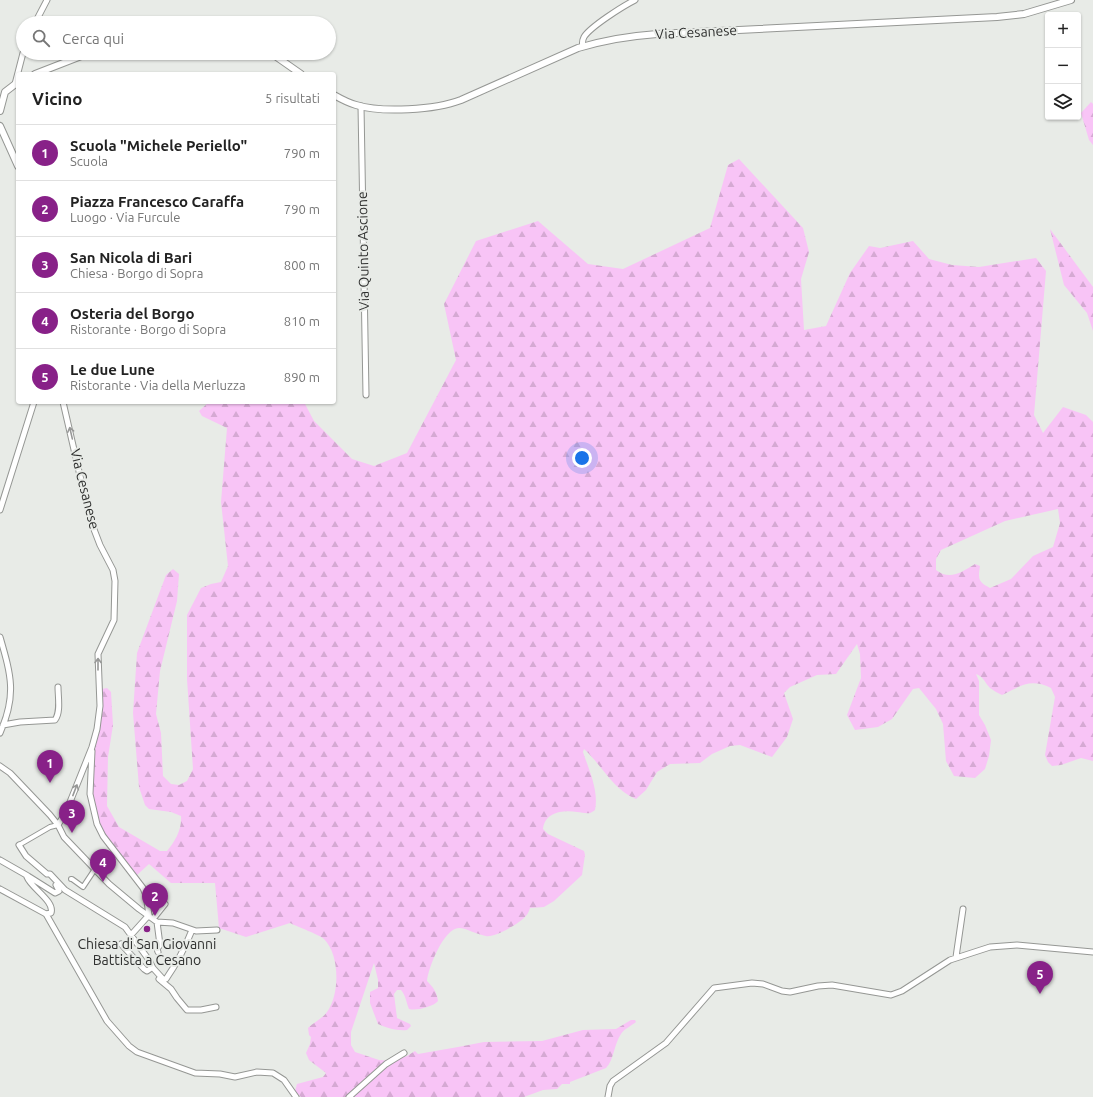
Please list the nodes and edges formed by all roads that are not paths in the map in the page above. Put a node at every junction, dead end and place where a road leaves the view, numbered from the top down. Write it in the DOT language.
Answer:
graph roads {
  1 [pos="47,0"];
  2 [pos="635,0"];
  3 [pos="1071,0"];
  4 [pos="39,16"];
  5 [pos="583,46"];
  6 [pos="22,60"];
  7 [pos="71,60"];
  8 [pos="281,60"];
  9 [pos="19,72"];
  10 [pos="40,72"];
  11 [pos="299,72"];
  12 [pos="16,84"];
  13 [pos="3,91"];
  14 [pos="336,96"];
  15 [pos="360,106"];
  16 [pos="0,111"];
  17 [pos="0,126"];
  18 [pos="16,162"];
  19 [pos="366,395"];
  20 [pos="33,404"];
  21 [pos="64,404"];
  22 [pos="0,510"];
  23 [pos="0,637"];
  24 [pos="58,687"];
  25 [pos="3,726"];
  26 [pos="0,733"];
  27 [pos="92,747"];
  28 [pos="0,766"];
  29 [pos="58,825"];
  30 [pos="19,845"];
  31 [pos="0,860"];
  32 [pos="95,869"];
  33 [pos="47,874"];
  34 [pos="28,876"];
  35 [pos="71,880"];
  36 [pos="1,889"];
  37 [pos="165,904"];
  38 [pos="963,910"];
  39 [pos="46,914"];
  40 [pos="153,919"];
  41 [pos="192,930"];
  42 [pos="217,930"];
  43 [pos="131,935"];
  44 [pos="121,944"];
  45 [pos="158,952"];
  46 [pos="1093,952"];
  47 [pos="956,957"];
  48 [pos="151,968"];
  49 [pos="216,1007"];
  50 [pos="404,1053"];
  51 [pos="296,1097"];
  52 [pos="349,1097"];
  53 [pos="608,1097"];
  1 -- 4 [label="street"];
  2 -- 5 [label="street"];
  3 -- 5 [label="street, Via Cesanese"];
  5 -- 15 [label="street, Via Cesanese"];
  6 -- 9 [label="street"];
  7 -- 10 [label="street"];
  8 -- 11 [label="street"];
  12 -- 13 [label="street"];
  13 -- 16 [label="street"];
  14 -- 15 [label="street, Via Cesanese"];
  15 -- 19 [label="street, Via Quinto Ascione"];
  17 -- 18 [label="street"];
  20 -- 22 [label="street"];
  27 -- 21 [label="street, Via Cesanese, one-way"];
  23 -- 25 [label="street"];
  24 -- 25 [label="street"];
  25 -- 26 [label="street"];
  29 -- 27 [label="street, Via Cesanese, one-way"];
  27 -- 40 [label="street"];
  28 -- 29 [label="street"];
  29 -- 30 [label="street"];
  29 -- 32 [label="street"];
  30 -- 33 [label="street"];
  31 -- 34 [label="street"];
  32 -- 35 [label="street"];
  32 -- 40 [label="street"];
  33 -- 34 [label="street"];
  33 -- 43 [label="street"];
  34 -- 39 [label="street"];
  36 -- 39 [label="street"];
  37 -- 40 [label="street"];
  38 -- 47 [label="street"];
  39 -- 51 [label="street"];
  40 -- 41 [label="street"];
  40 -- 43 [label="street"];
  40 -- 45 [label="street"];
  41 -- 42 [label="street"];
  41 -- 48 [label="street"];
  43 -- 48 [label="street"];
  44 -- 48 [label="street"];
  46 -- 47 [label="street"];
  47 -- 53 [label="street"];
  48 -- 49 [label="street"];
  50 -- 52 [label="street"];
}
